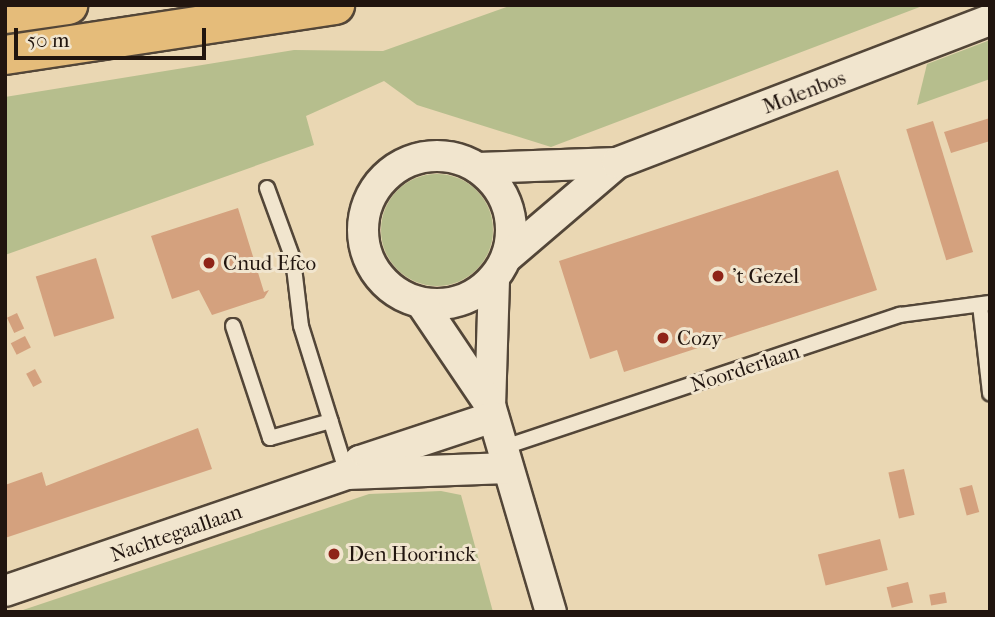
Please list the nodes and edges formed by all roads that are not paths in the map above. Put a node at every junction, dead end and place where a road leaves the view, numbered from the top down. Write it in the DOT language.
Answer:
graph roads {
  1 [pos="68,5"];
  2 [pos="335,5"];
  3 [pos="5,14"];
  4 [pos="990,20"];
  5 [pos="5,55"];
  6 [pos="617,163"];
  7 [pos="478,167"];
  8 [pos="267,188"];
  9 [pos="500,269"];
  10 [pos="422,304"];
  11 [pos="985,304"];
  12 [pos="233,326"];
  13 [pos="990,393"];
  14 [pos="492,411"];
  15 [pos="331,421"];
  16 [pos="505,458"];
  17 [pos="347,474"];
  18 [pos="5,591"];
  19 [pos="551,612"];
  1 -- 3 [label="highway"];
  2 -- 5 [label="highway"];
  4 -- 6 [label="street, Molenbos"];
  6 -- 7 [label="street, Molenbos"];
  6 -- 9 [label="street, Molenbos"];
  7 -- 9 [label="street"];
  7 -- 10 [label="street, Molenbos"];
  8 -- 15 [label="lane"];
  9 -- 10 [label="street, Molenbos"];
  9 -- 14 [label="street"];
  10 -- 14 [label="street, Molenbos"];
  11 -- 13 [label="lane"];
  11 -- 16 [label="lane, Noorderlaan"];
  12 -- 15 [label="lane"];
  14 -- 16 [label="street"];
  14 -- 17 [label="street, Nachtegaallaan"];
  15 -- 17 [label="lane"];
  16 -- 17 [label="street, Nachtegaallaan"];
  16 -- 19 [label="street"];
  17 -- 18 [label="street, Nachtegaallaan"];
}
